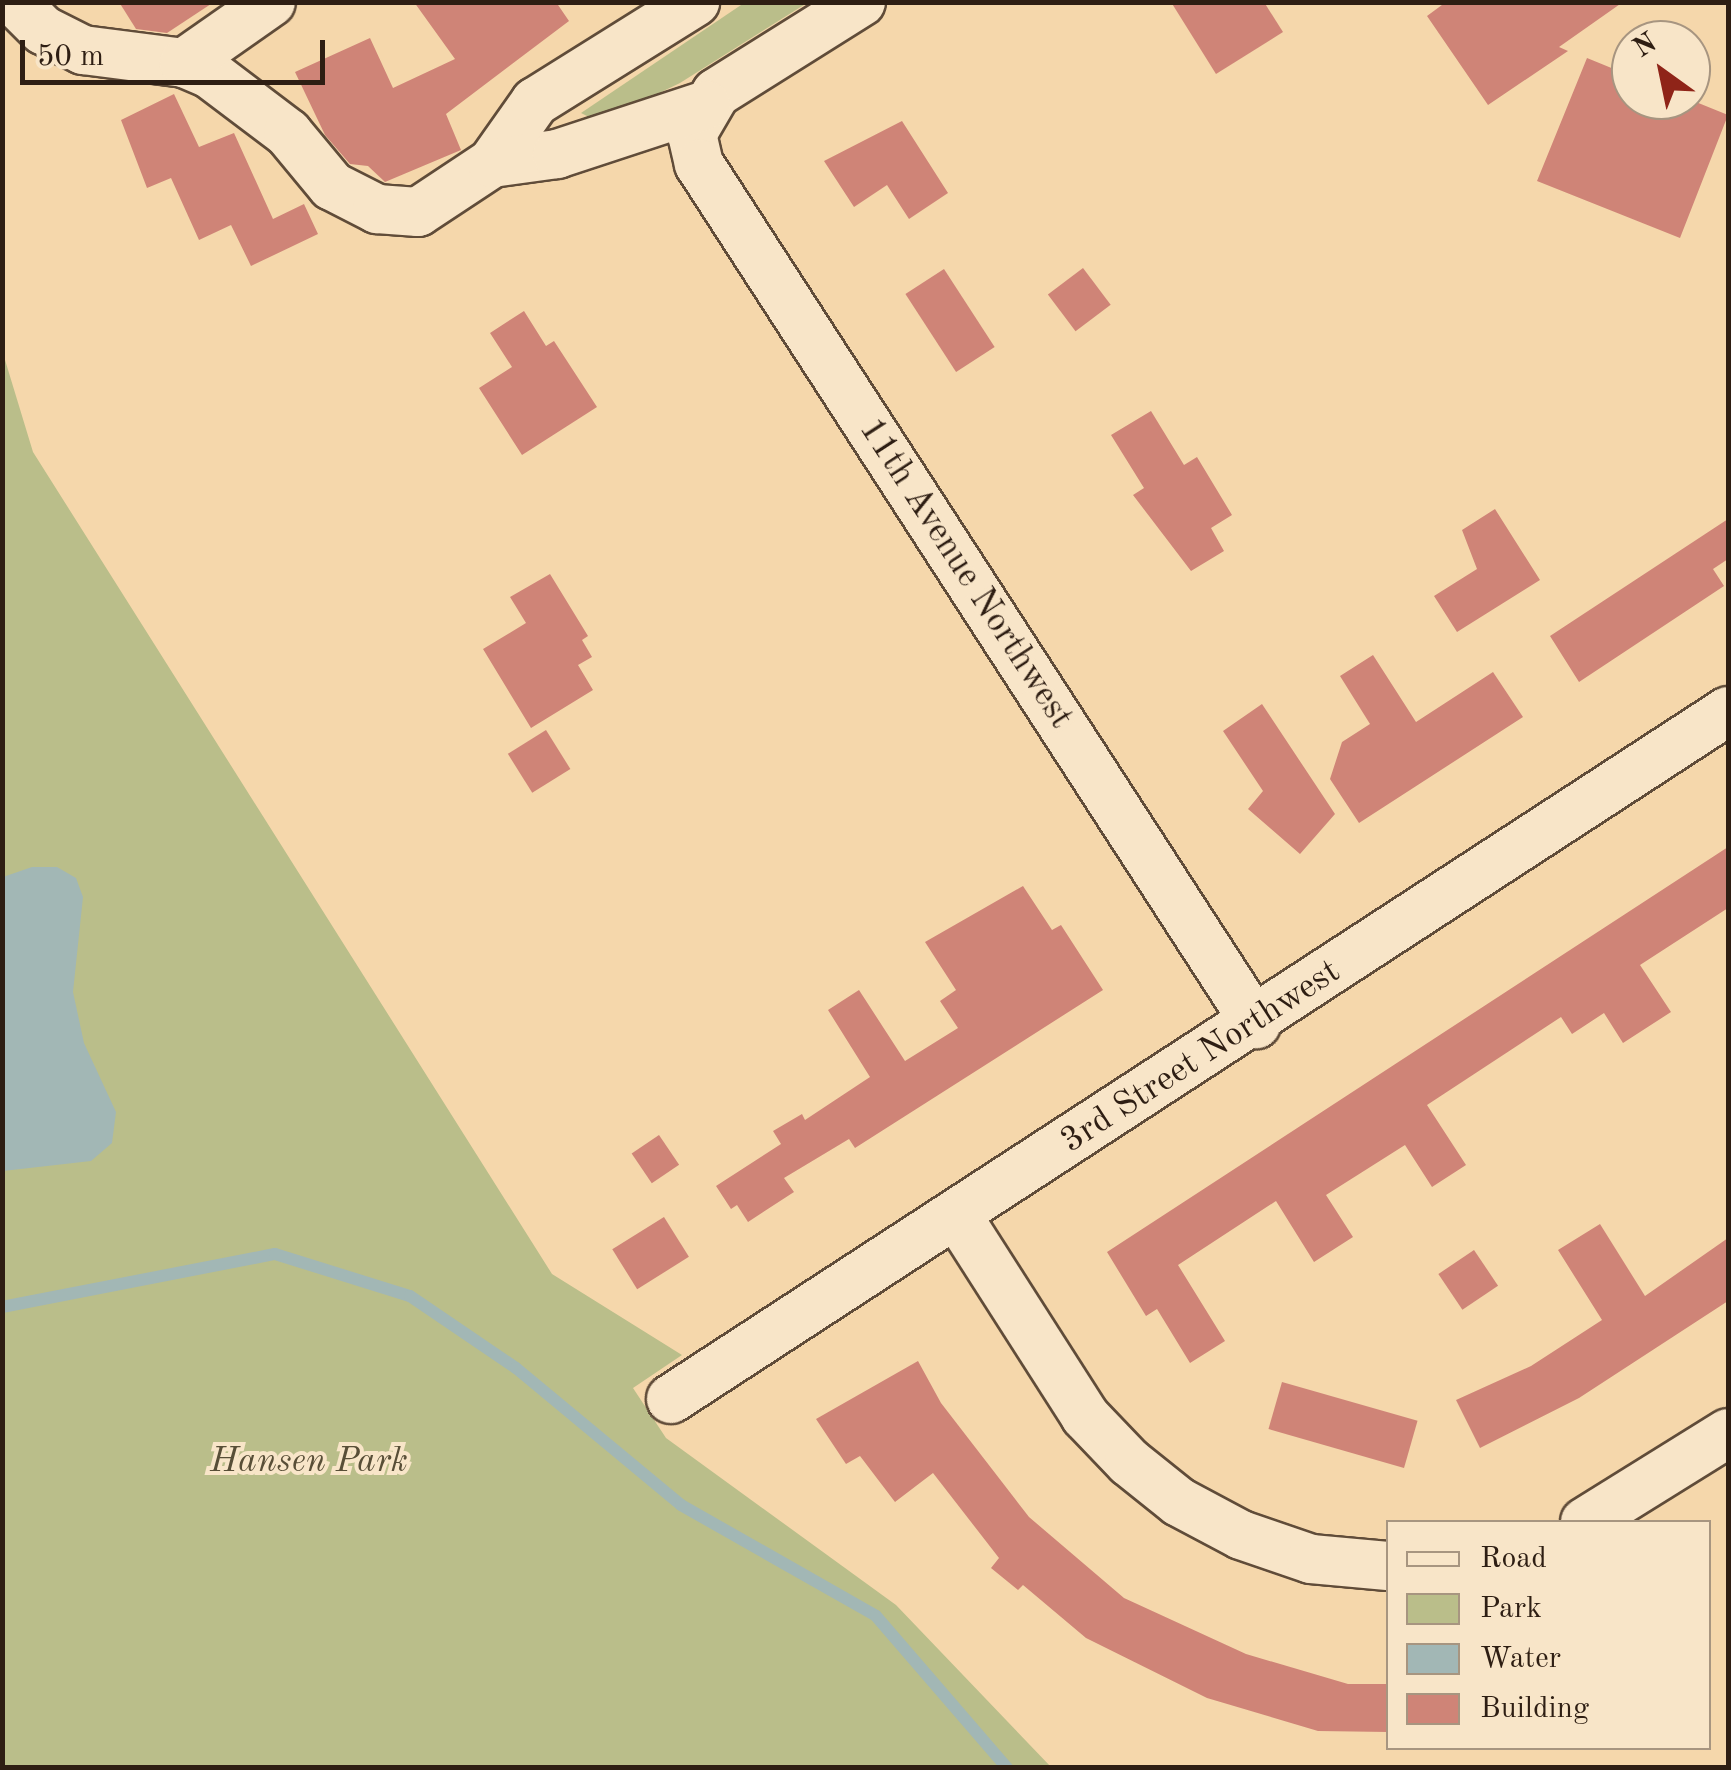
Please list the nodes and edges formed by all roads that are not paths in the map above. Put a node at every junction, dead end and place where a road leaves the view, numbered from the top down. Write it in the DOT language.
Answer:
graph roads {
  1 [pos="16,2"];
  2 [pos="271,2"];
  3 [pos="694,2"];
  4 [pos="860,2"];
  5 [pos="184,63"];
  6 [pos="701,112"];
  7 [pos="492,163"];
  8 [pos="1728,711"];
  9 [pos="1256,1024"];
  10 [pos="956,1214"];
  11 [pos="671,1399"];
  12 [pos="1728,1433"];
  13 [pos="1589,1520"];
  14 [pos="1386,1566"];
  1 -- 5 [label="street"];
  2 -- 5 [label="street"];
  3 -- 7 [label="street"];
  4 -- 6 [label="street"];
  5 -- 7 [label="street"];
  6 -- 7 [label="street"];
  6 -- 9 [label="street, 11th Avenue Northwest"];
  8 -- 9 [label="street, 3rd Street Northwest"];
  9 -- 10 [label="street, 3rd Street Northwest"];
  10 -- 11 [label="street, 3rd Street Northwest"];
  10 -- 14 [label="street"];
  12 -- 13 [label="street"];
}
